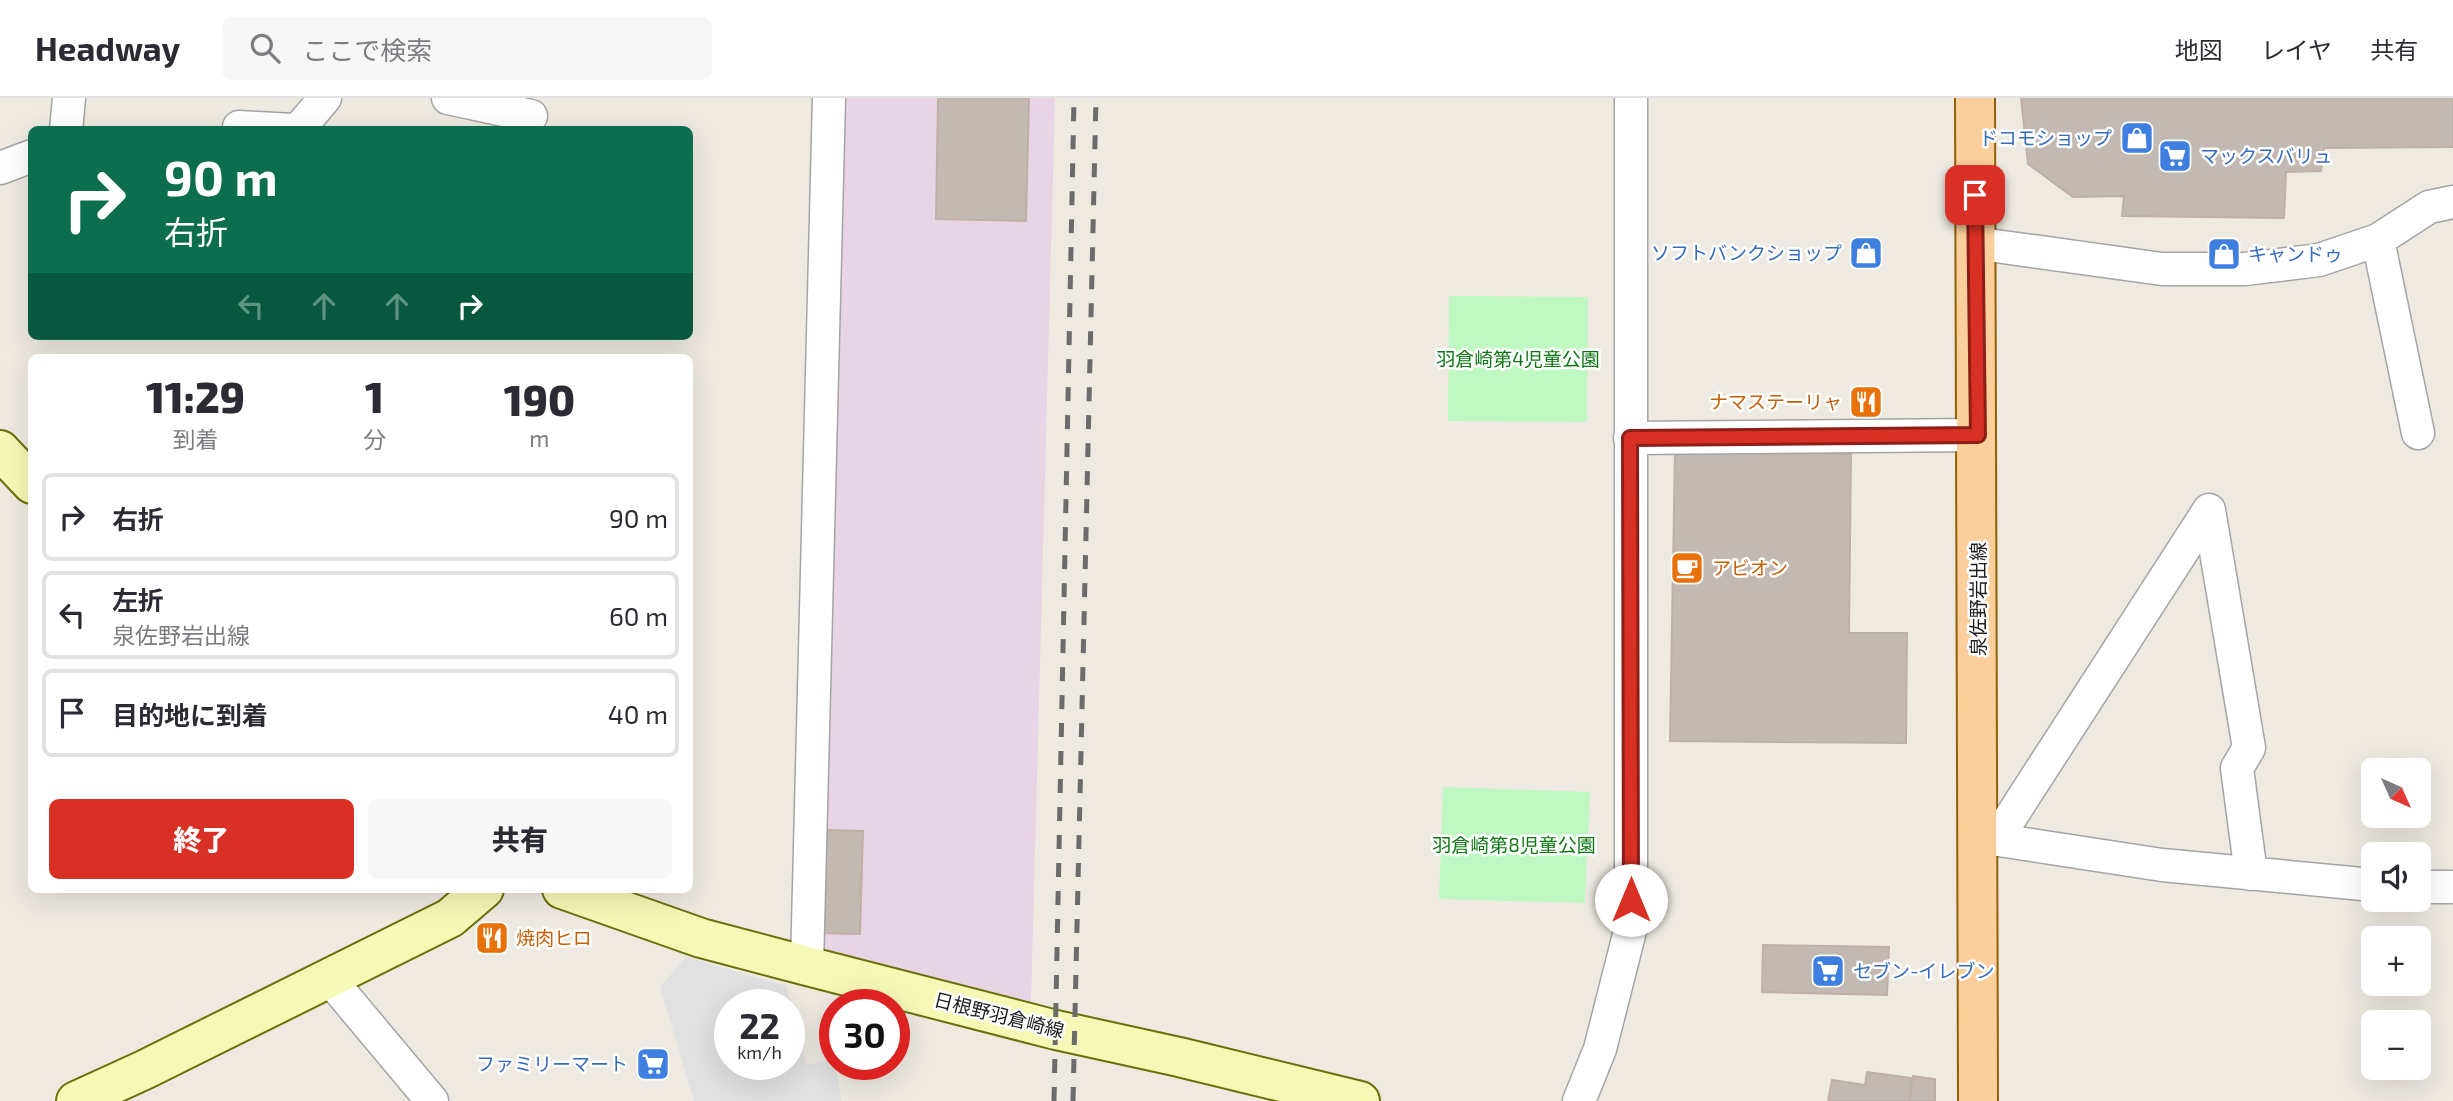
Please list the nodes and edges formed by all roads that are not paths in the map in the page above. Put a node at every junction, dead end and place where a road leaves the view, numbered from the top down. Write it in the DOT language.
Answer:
graph roads {
  1 [pos="69,98"];
  2 [pos="325,98"];
  3 [pos="448,98"];
  4 [pos="829,98"];
  5 [pos="1631,98"];
  6 [pos="1975,98"];
  7 [pos="531,116"];
  8 [pos="66,126"];
  9 [pos="302,126"];
  10 [pos="28,158"];
  11 [pos="0,168"];
  12 [pos="2453,202"];
  13 [pos="2378,240"];
  14 [pos="1974,243"];
  15 [pos="2418,433"];
  16 [pos="1978,435"];
  17 [pos="1630,438"];
  18 [pos="0,450"];
  19 [pos="28,480"];
  20 [pos="1987,838"];
  21 [pos="2251,874"];
  22 [pos="2361,884"];
  23 [pos="2431,887"];
  24 [pos="2453,887"];
  25 [pos="479,893"];
  26 [pos="573,893"];
  27 [pos="807,966"];
  28 [pos="329,978"];
  29 [pos="76,1101"];
  30 [pos="432,1101"];
  31 [pos="1360,1101"];
  32 [pos="1579,1101"];
  33 [pos="1978,1101"];
  1 -- 8 [label="street"];
  2 -- 9 [label="street"];
  3 -- 7 [label="street"];
  4 -- 27 [label="street"];
  5 -- 17 [label="street"];
  6 -- 14 [label="main road, 泉佐野岩出線"];
  10 -- 11 [label="street"];
  12 -- 13 [label="street"];
  13 -- 14 [label="street"];
  13 -- 15 [label="street"];
  14 -- 16 [label="main road, 泉佐野岩出線"];
  16 -- 17 [label="street"];
  16 -- 20 [label="main road, 泉佐野岩出線"];
  17 -- 32 [label="street"];
  18 -- 19 [label="main road"];
  20 -- 21 [label="street"];
  20 -- 21 [label="street"];
  20 -- 33 [label="main road, 泉佐野岩出線"];
  21 -- 22 [label="street"];
  23 -- 24 [label="street"];
  25 -- 28 [label="main road"];
  26 -- 27 [label="main road, 日根野羽倉崎線"];
  27 -- 31 [label="main road, 日根野羽倉崎線"];
  28 -- 29 [label="main road"];
  28 -- 30 [label="street"];
}
